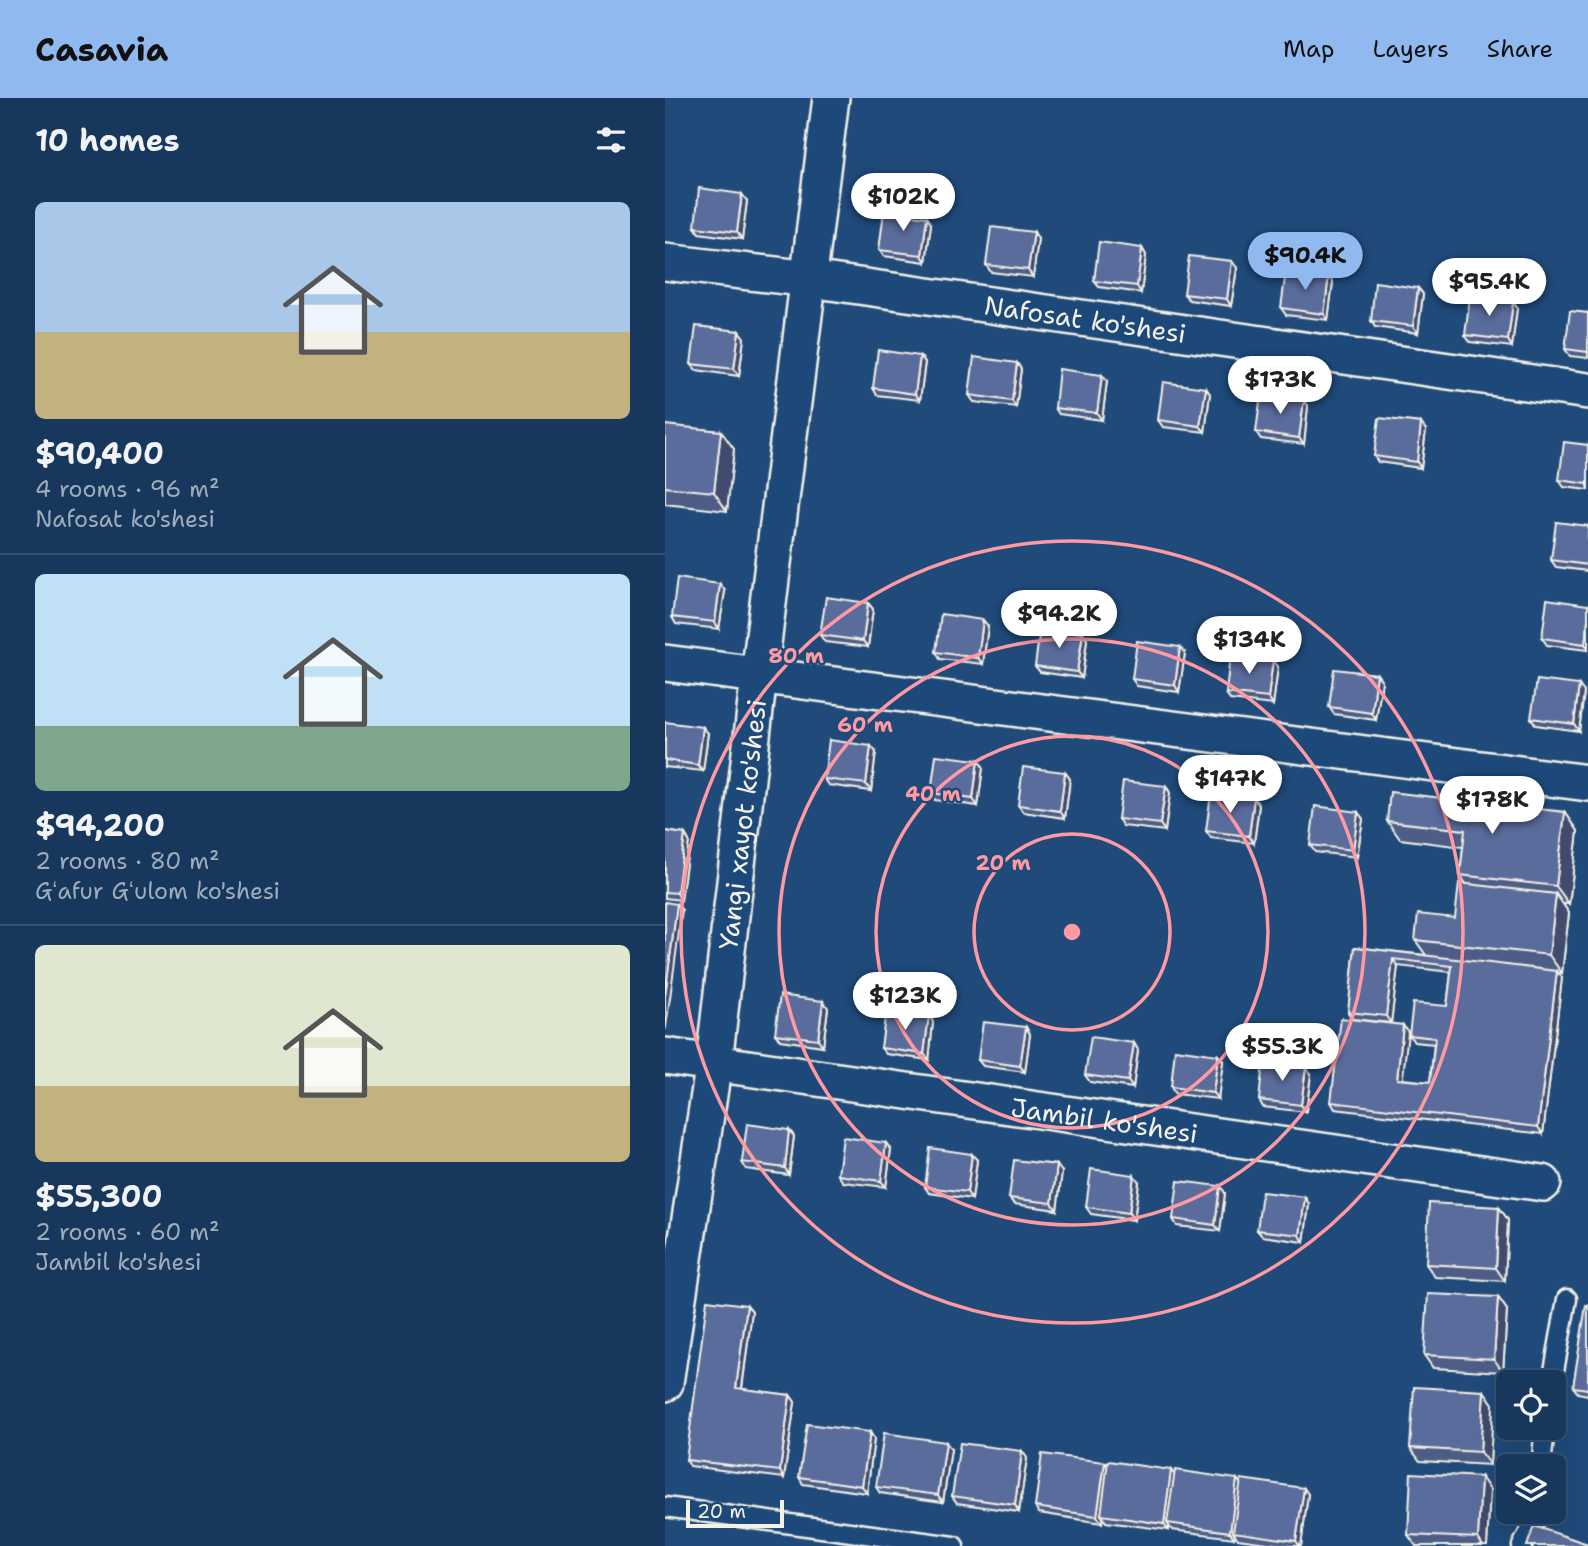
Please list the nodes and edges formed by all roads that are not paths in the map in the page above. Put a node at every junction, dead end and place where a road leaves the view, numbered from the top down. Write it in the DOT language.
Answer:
graph roads {
  1 [pos="831,98"];
  2 [pos="665,262"];
  3 [pos="810,279"];
  4 [pos="1588,391"];
  5 [pos="665,663"];
  6 [pos="759,676"];
  7 [pos="1588,783"];
  8 [pos="665,1056"];
  9 [pos="713,1062"];
  10 [pos="1543,1183"];
  11 [pos="1567,1299"];
  12 [pos="1554,1370"];
  13 [pos="665,1383"];
  14 [pos="665,1507"];
  15 [pos="1533,1524"];
  16 [pos="954,1546"];
  17 [pos="1522,1546"];
  1 -- 3 [label="street, Yangi xayot ko'shesi"];
  2 -- 3 [label="street, Nafosat ko'shesi"];
  3 -- 4 [label="street, Nafosat ko'shesi"];
  3 -- 6 [label="street, Yangi xayot ko'shesi"];
  5 -- 6 [label="street"];
  6 -- 7 [label="street"];
  6 -- 9 [label="street, Yangi xayot ko'shesi"];
  8 -- 9 [label="street, Jambil ko'shesi"];
  9 -- 10 [label="street, Jambil ko'shesi"];
  9 -- 13 [label="street, Yangi xayot ko'shesi"];
  11 -- 12 [label="lane"];
  14 -- 16 [label="lane"];
  15 -- 17 [label="lane"];
}
